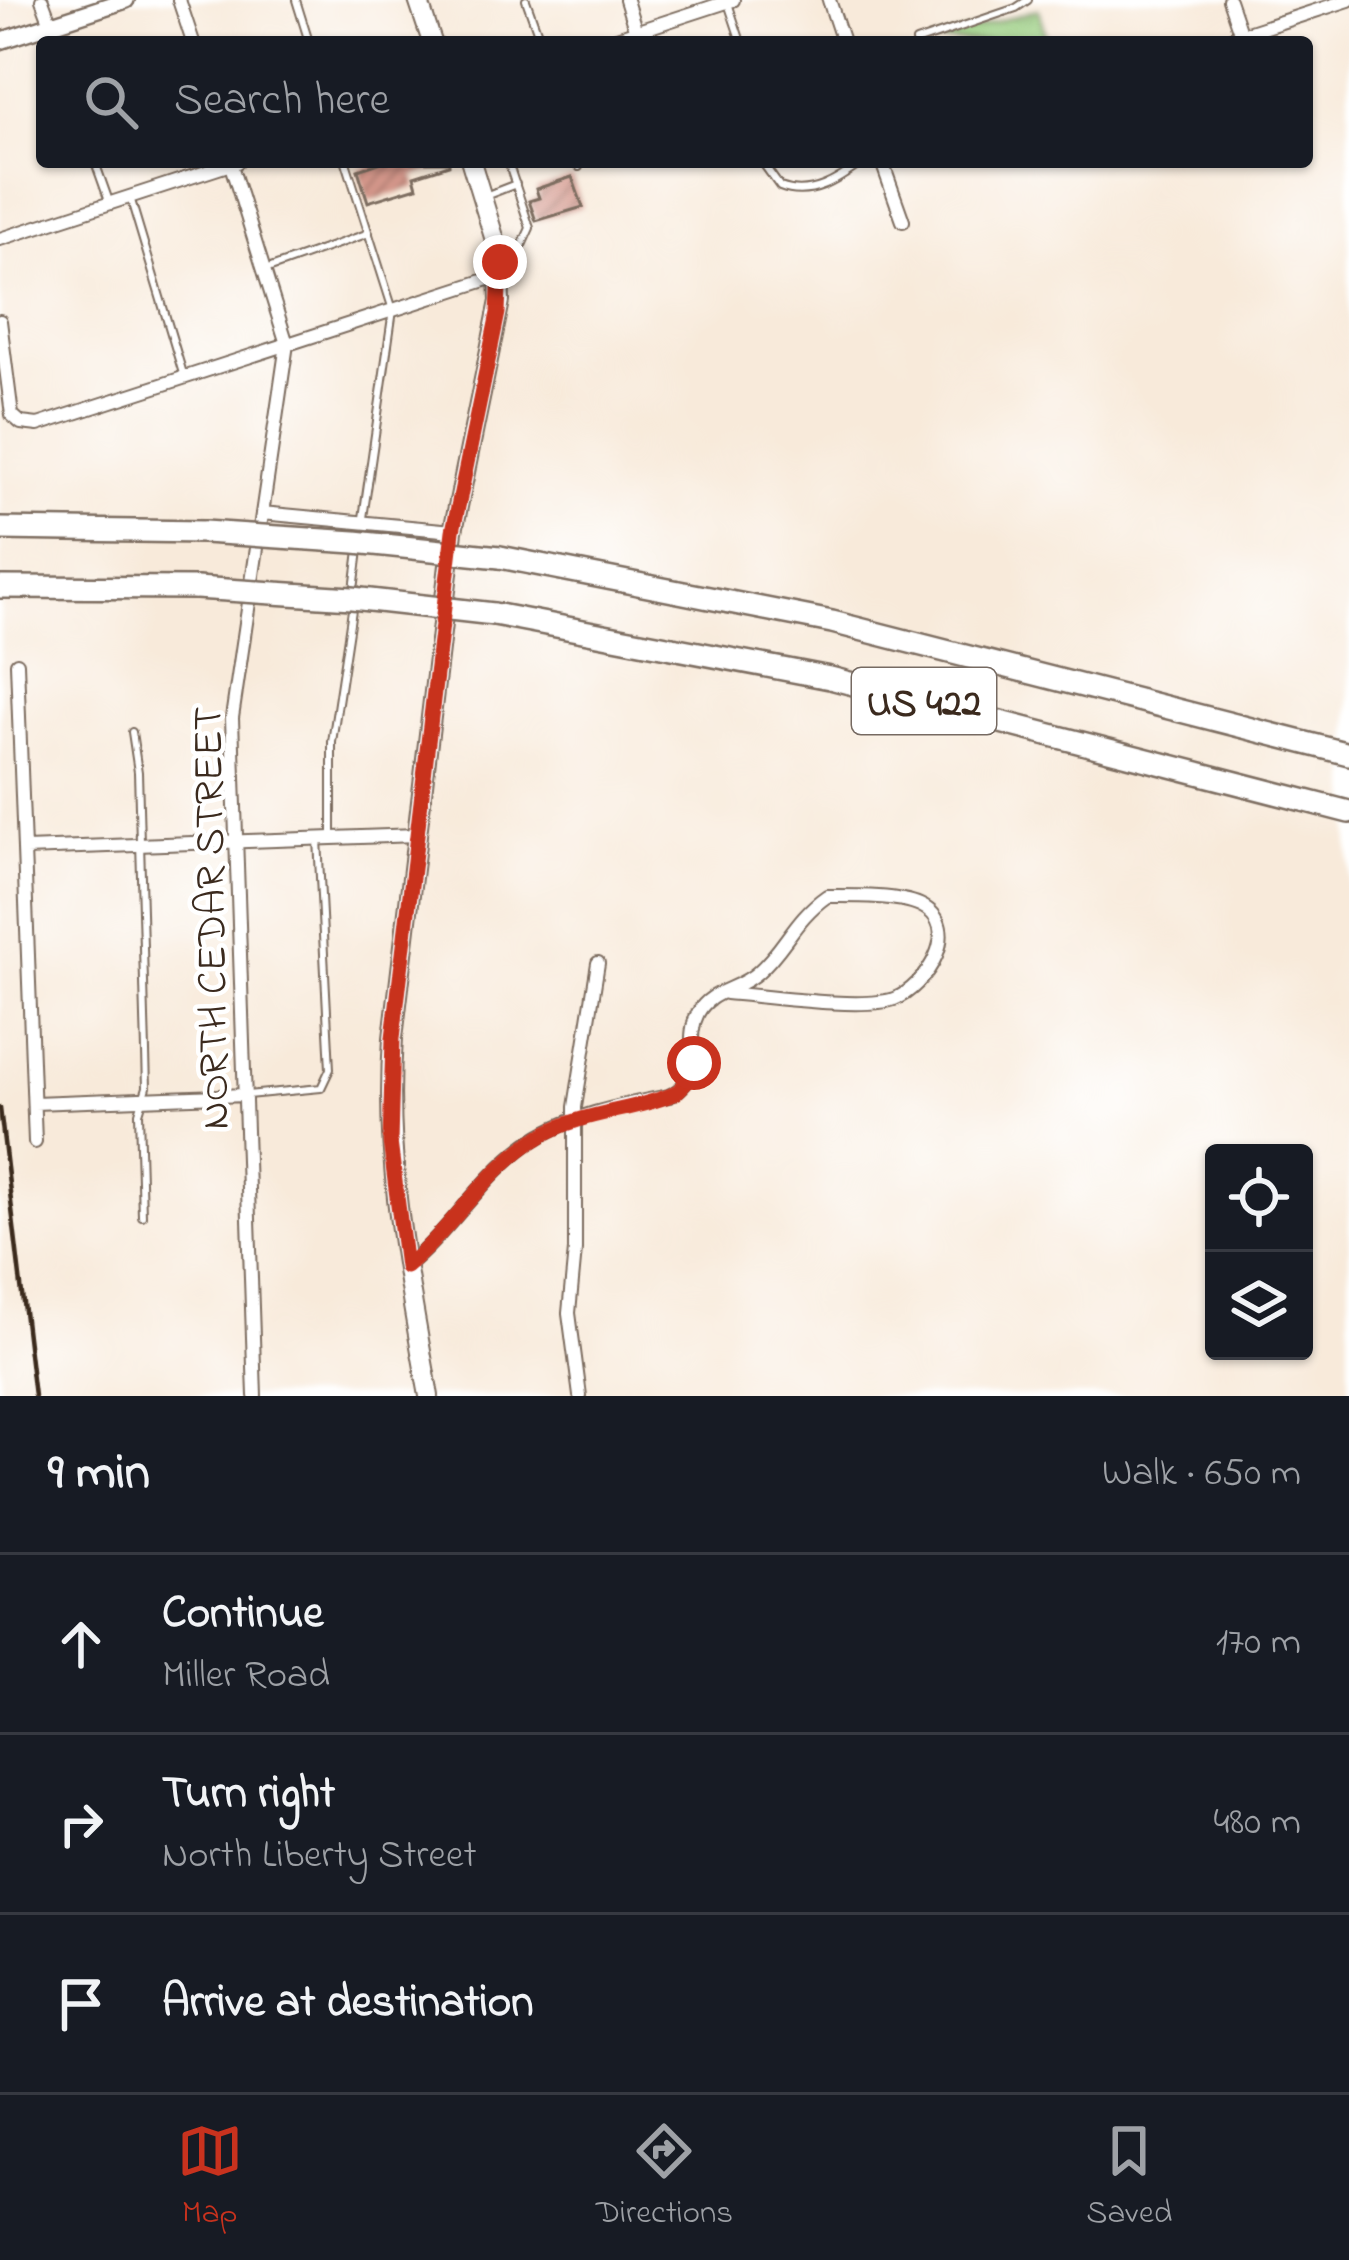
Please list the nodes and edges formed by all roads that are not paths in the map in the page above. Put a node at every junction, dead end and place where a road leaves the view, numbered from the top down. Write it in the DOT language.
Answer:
graph roads {
  1 [pos="42,0"];
  2 [pos="126,0"];
  3 [pos="179,0"];
  4 [pos="296,0"];
  5 [pos="418,0"];
  6 [pos="526,0"];
  7 [pos="626,0"];
  8 [pos="829,0"];
  9 [pos="1028,0"];
  10 [pos="1229,0"];
  11 [pos="1349,0"];
  12 [pos="729,1"];
  13 [pos="51,25"];
  14 [pos="1241,35"];
  15 [pos="191,36"];
  16 [pos="307,36"];
  17 [pos="430,36"];
  18 [pos="539,36"];
  19 [pos="638,36"];
  20 [pos="641,36"];
  21 [pos="739,36"];
  22 [pos="841,36"];
  23 [pos="934,36"];
  24 [pos="1238,36"];
  25 [pos="0,41"];
  26 [pos="97,168"];
  27 [pos="218,168"];
  28 [pos="234,168"];
  29 [pos="348,168"];
  30 [pos="473,168"];
  31 [pos="510,168"];
  32 [pos="765,168"];
  33 [pos="854,168"];
  34 [pos="883,168"];
  35 [pos="516,184"];
  36 [pos="130,197"];
  37 [pos="482,197"];
  38 [pos="110,203"];
  39 [pos="903,221"];
  40 [pos="370,232"];
  41 [pos="0,239"];
  42 [pos="265,270"];
  43 [pos="501,275"];
  44 [pos="393,310"];
  45 [pos="0,321"];
  46 [pos="286,344"];
  47 [pos="184,377"];
  48 [pos="262,512"];
  49 [pos="362,522"];
  50 [pos="7,529"];
  51 [pos="453,531"];
  52 [pos="8,586"];
  53 [pos="17,663"];
  54 [pos="132,732"];
  55 [pos="1349,754"];
  56 [pos="1349,812"];
  57 [pos="417,835"];
  58 [pos="325,838"];
  59 [pos="236,842"];
  60 [pos="138,845"];
  61 [pos="25,849"];
  62 [pos="598,963"];
  63 [pos="726,993"];
  64 [pos="244,1095"];
  65 [pos="143,1099"];
  66 [pos="34,1103"];
  67 [pos="576,1120"];
  68 [pos="35,1142"];
  69 [pos="142,1216"];
  70 [pos="406,1267"];
  71 [pos="256,1396"];
  72 [pos="430,1396"];
  73 [pos="580,1396"];
  1 -- 13 [label="street"];
  2 -- 13 [label="street"];
  3 -- 15 [label="street"];
  4 -- 16 [label="lane"];
  5 -- 17 [label="main road"];
  6 -- 18 [label="lane"];
  7 -- 19 [label="street"];
  8 -- 22 [label="street"];
  9 -- 23 [label="lane"];
  10 -- 14 [label="street"];
  11 -- 14 [label="street"];
  12 -- 20 [label="street"];
  12 -- 21 [label="lane"];
  13 -- 25 [label="street"];
  14 -- 24 [label="street"];
  26 -- 38 [label="lane"];
  27 -- 36 [label="street"];
  28 -- 42 [label="street, NORTH CEDAR STREET"];
  29 -- 40 [label="lane"];
  30 -- 37 [label="main road"];
  31 -- 35 [label="lane"];
  32 -- 33 [label="lane"];
  34 -- 39 [label="street"];
  35 -- 37 [label="lane"];
  35 -- 43 [label="lane"];
  36 -- 38 [label="street"];
  36 -- 47 [label="lane"];
  37 -- 43 [label="main road"];
  38 -- 41 [label="street"];
  40 -- 42 [label="lane"];
  40 -- 44 [label="lane"];
  42 -- 46 [label="street, NORTH CEDAR STREET"];
  43 -- 44 [label="street"];
  43 -- 51 [label="main road"];
  44 -- 46 [label="street"];
  44 -- 49 [label="lane"];
  45 -- 47 [label="street"];
  46 -- 47 [label="street"];
  46 -- 48 [label="street, NORTH CEDAR STREET"];
  48 -- 49 [label="street"];
  48 -- 59 [label="street, NORTH CEDAR STREET"];
  49 -- 51 [label="street"];
  49 -- 58 [label="lane"];
  50 -- 55 [label="highway, US 422, bridge"];
  51 -- 57 [label="main road"];
  52 -- 56 [label="highway, US 422, bridge"];
  53 -- 61 [label="street"];
  54 -- 60 [label="lane"];
  57 -- 58 [label="street"];
  57 -- 70 [label="main road"];
  58 -- 59 [label="street"];
  58 -- 64 [label="lane"];
  59 -- 60 [label="street"];
  59 -- 64 [label="street, NORTH CEDAR STREET"];
  60 -- 61 [label="street"];
  60 -- 65 [label="lane"];
  61 -- 66 [label="street"];
  62 -- 67 [label="street"];
  63 -- 63 [label="street"];
  63 -- 67 [label="street"];
  64 -- 65 [label="street"];
  64 -- 71 [label="street, NORTH CEDAR STREET"];
  65 -- 66 [label="street"];
  65 -- 69 [label="lane"];
  66 -- 68 [label="street"];
  67 -- 70 [label="street"];
  67 -- 73 [label="street"];
  70 -- 72 [label="main road"];
}
